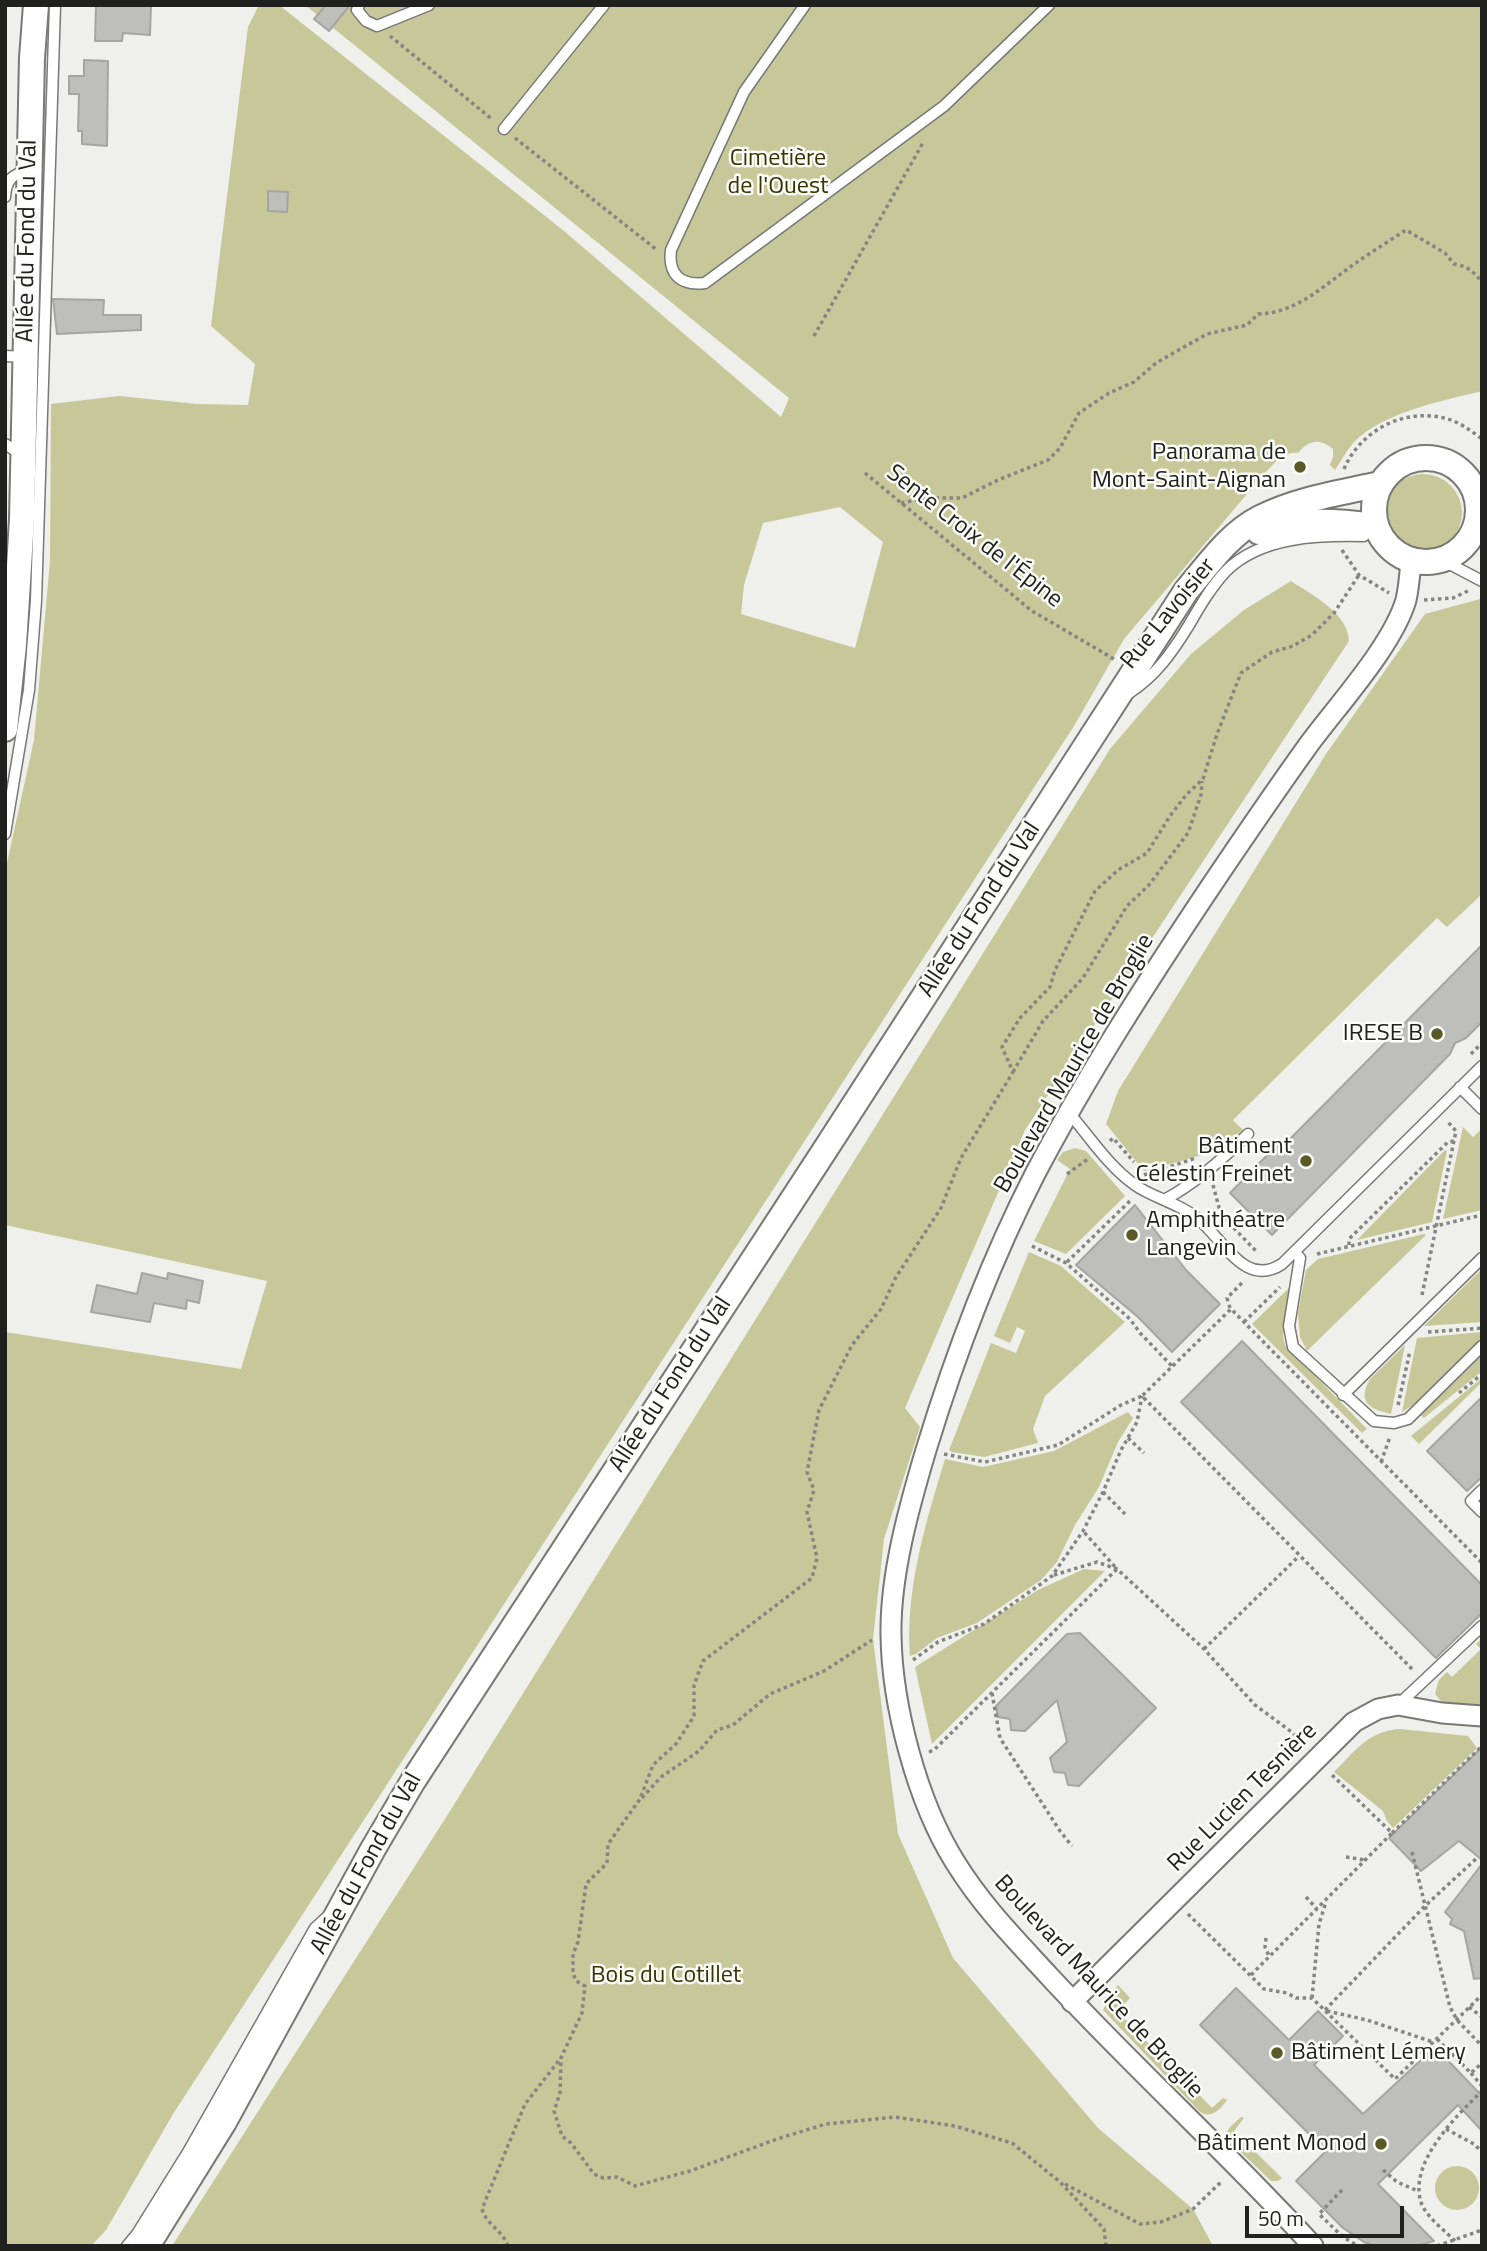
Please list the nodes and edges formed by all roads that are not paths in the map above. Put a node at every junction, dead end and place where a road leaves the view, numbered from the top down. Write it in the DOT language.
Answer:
graph roads {
  1 [pos="36,5"];
  2 [pos="54,5"];
  3 [pos="359,5"];
  4 [pos="429,5"];
  5 [pos="604,5"];
  6 [pos="805,5"];
  7 [pos="1049,5"];
  8 [pos="504,129"];
  9 [pos="29,170"];
  10 [pos="5,197"];
  11 [pos="15,356"];
  12 [pos="14,450"];
  13 [pos="1380,484"];
  14 [pos="1478,487"];
  15 [pos="1378,531"];
  16 [pos="1478,534"];
  17 [pos="1226,544"];
  18 [pos="1411,560"];
  19 [pos="1442,560"];
  20 [pos="1482,581"];
  21 [pos="1114,702"];
  22 [pos="5,729"];
  23 [pos="5,834"];
  24 [pos="1480,1072"];
  25 [pos="1460,1087"];
  26 [pos="1482,1109"];
  27 [pos="1069,1113"];
  28 [pos="1248,1135"];
  29 [pos="1166,1199"];
  30 [pos="1294,1252"];
  31 [pos="1482,1258"];
  32 [pos="1482,1346"];
  33 [pos="1343,1395"];
  34 [pos="1482,1490"];
  35 [pos="1482,1512"];
  36 [pos="1482,1626"];
  37 [pos="1398,1705"];
  38 [pos="1482,1716"];
  39 [pos="344,1903"];
  40 [pos="1072,2001"];
  41 [pos="127,2246"];
  42 [pos="147,2246"];
  43 [pos="1313,2246"];
  1 -- 9 [label="street, Allée du Fond du Val"];
  2 -- 23 [label="lane"];
  3 -- 4 [label="lane"];
  5 -- 8 [label="lane"];
  6 -- 7 [label="lane"];
  9 -- 10 [label="lane"];
  9 -- 11 [label="street, Allée du Fond du Val"];
  11 -- 12 [label="street, Allée du Fond du Val"];
  12 -- 22 [label="street, Allée du Fond du Val"];
  13 -- 14 [label="street"];
  13 -- 15 [label="street"];
  13 -- 17 [label="street, Allée du Fond du Val"];
  14 -- 16 [label="street"];
  15 -- 17 [label="street, Allée du Fond du Val"];
  15 -- 18 [label="street"];
  15 -- 21 [label="lane, Rue Lavoisier"];
  16 -- 19 [label="street"];
  17 -- 21 [label="street, Allée du Fond du Val"];
  18 -- 19 [label="street"];
  18 -- 27 [label="street, Boulevard Maurice de Broglie"];
  19 -- 20 [label="lane"];
  21 -- 39 [label="street, Allée du Fond du Val"];
  24 -- 25 [label="lane"];
  25 -- 26 [label="lane"];
  25 -- 30 [label="lane"];
  27 -- 29 [label="lane"];
  27 -- 40 [label="street, Boulevard Maurice de Broglie"];
  28 -- 29 [label="lane"];
  29 -- 30 [label="lane"];
  30 -- 33 [label="lane"];
  31 -- 33 [label="lane"];
  32 -- 33 [label="lane"];
  34 -- 35 [label="lane"];
  36 -- 37 [label="lane"];
  37 -- 38 [label="street, Rue Lucien Tesnière"];
  37 -- 40 [label="street, Rue Lucien Tesnière"];
  39 -- 41 [label="lane"];
  39 -- 42 [label="street, Allée du Fond du Val"];
  40 -- 43 [label="street, Boulevard Maurice de Broglie"];
}
